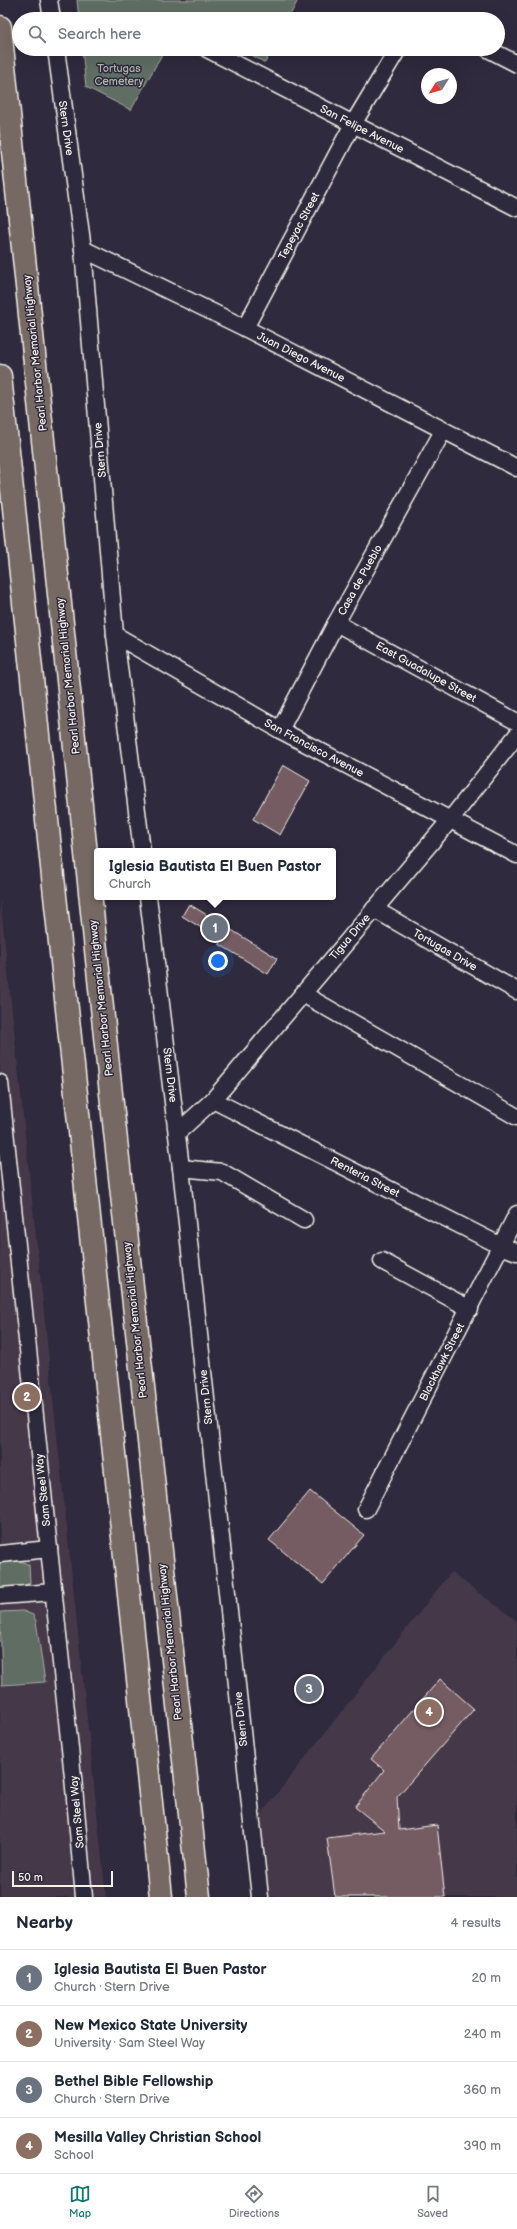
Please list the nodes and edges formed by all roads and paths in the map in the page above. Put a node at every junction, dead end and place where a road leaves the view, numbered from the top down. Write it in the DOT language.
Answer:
graph roads {
  1 [pos="49,0"];
  2 [pos="51,12"];
  3 [pos="0,27"];
  4 [pos="57,56"];
  5 [pos="221,56"];
  6 [pos="394,56"];
  7 [pos="502,56"];
  8 [pos="517,64"];
  9 [pos="353,124"];
  10 [pos="517,208"];
  11 [pos="83,249"];
  12 [pos="245,328"];
  13 [pos="0,376"];
  14 [pos="443,431"];
  15 [pos="517,468"];
  16 [pos="336,623"];
  17 [pos="115,635"];
  18 [pos="517,722"];
  19 [pos="280,730"];
  20 [pos="517,735"];
  21 [pos="450,820"];
  22 [pos="142,848"];
  23 [pos="517,855"];
  24 [pos="148,900"];
  25 [pos="374,909"];
  26 [pos="517,991"];
  27 [pos="303,994"];
  28 [pos="0,1083"];
  29 [pos="213,1100"];
  30 [pos="517,1117"];
  31 [pos="177,1133"];
  32 [pos="181,1168"];
  33 [pos="517,1214"];
  34 [pos="304,1220"];
  35 [pos="501,1246"];
  36 [pos="517,1252"];
  37 [pos="382,1261"];
  38 [pos="470,1309"];
  39 [pos="366,1509"];
  40 [pos="49,1550"];
  41 [pos="0,1554"];
  42 [pos="54,1592"];
  43 [pos="0,1596"];
  44 [pos="84,1897"];
  45 [pos="162,1897"];
  46 [pos="199,1897"];
  47 [pos="260,1897"];
  1 -- 2 [label="street"];
  3 -- 46 [label="highway, Pearl Harbor Memorial Highway"];
  4 -- 11 [label="street, Stern Drive"];
  5 -- 9 [label="street, San Felipe Avenue"];
  6 -- 9 [label="street, Tepeyac Street"];
  7 -- 8 [label="street"];
  9 -- 10 [label="street, San Felipe Avenue"];
  9 -- 12 [label="street, Tepeyac Street"];
  11 -- 12 [label="street, Juan Diego Avenue"];
  11 -- 17 [label="street, Stern Drive"];
  12 -- 14 [label="street, Juan Diego Avenue"];
  13 -- 45 [label="highway"];
  14 -- 15 [label="street, Juan Diego Avenue"];
  14 -- 16 [label="street, Casa de Pueblo"];
  16 -- 18 [label="street, East Guadalupe Street"];
  16 -- 19 [label="street, Casa de Pueblo"];
  17 -- 19 [label="street, San Francisco Avenue"];
  17 -- 22 [label="street, Stern Drive"];
  19 -- 21 [label="street, San Francisco Avenue"];
  20 -- 21 [label="street, Tigua Drive"];
  21 -- 23 [label="street, San Francisco Avenue"];
  21 -- 25 [label="street, Tigua Drive"];
  24 -- 31 [label="street, Stern Drive"];
  25 -- 26 [label="street, Tortugas Drive"];
  25 -- 27 [label="street, Tigua Drive"];
  27 -- 29 [label="street, Tigua Drive"];
  27 -- 30 [label="street"];
  28 -- 40 [label="street, Sam Steel Way"];
  29 -- 31 [label="street, Tigua Drive"];
  29 -- 35 [label="street, Renteria Street"];
  31 -- 32 [label="street, Stern Drive"];
  32 -- 34 [label="street"];
  32 -- 47 [label="street, Stern Drive"];
  33 -- 35 [label="street, Blackhawk Street"];
  35 -- 36 [label="street, Renteria Street"];
  35 -- 38 [label="street, Blackhawk Street"];
  37 -- 38 [label="street"];
  38 -- 39 [label="street, Blackhawk Street"];
  40 -- 41 [label="street"];
  40 -- 42 [label="street, Sam Steel Way"];
  42 -- 43 [label="street"];
  42 -- 44 [label="street, Sam Steel Way"];
}
